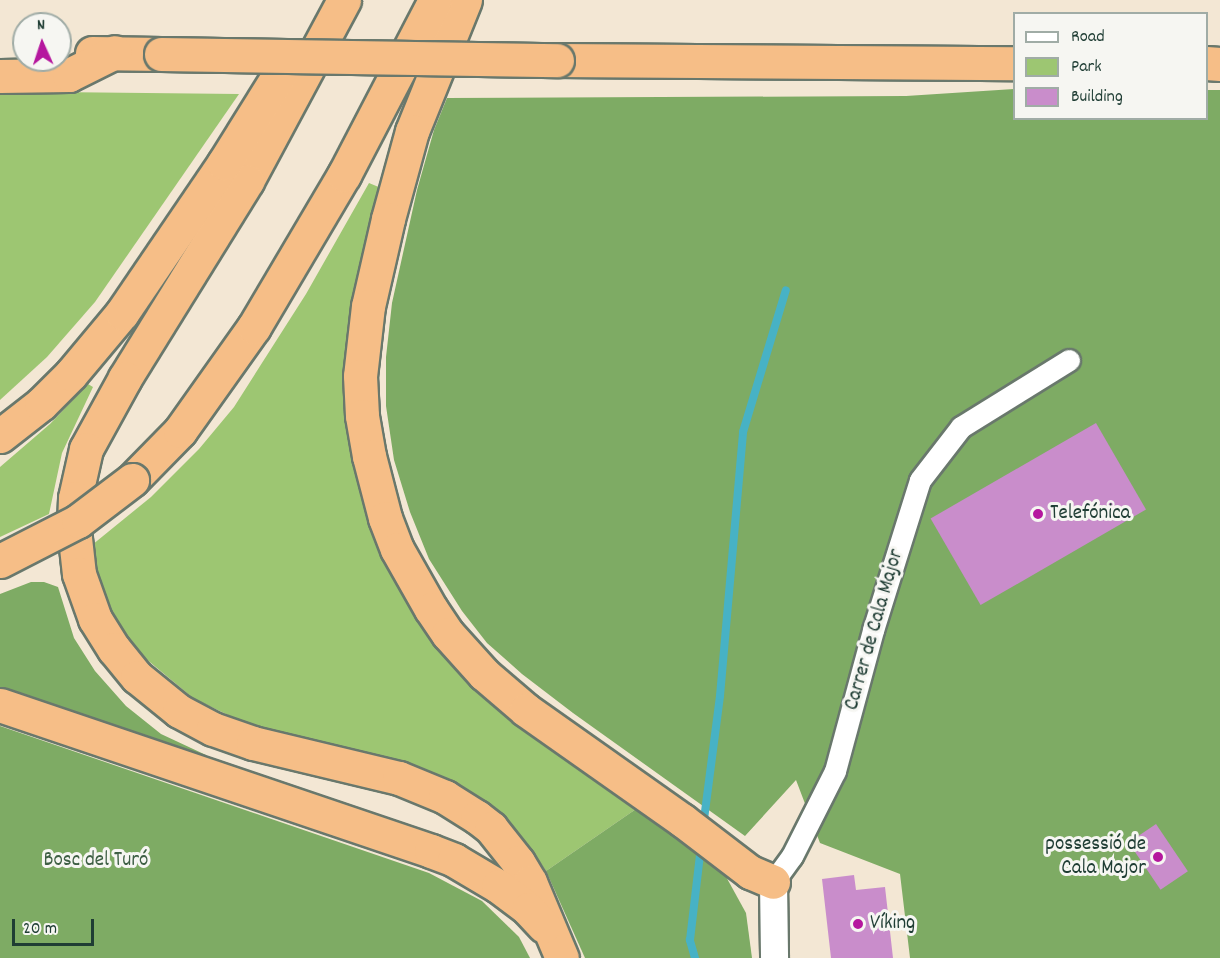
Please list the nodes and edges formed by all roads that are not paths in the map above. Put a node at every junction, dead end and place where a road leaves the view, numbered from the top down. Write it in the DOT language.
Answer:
graph roads {
  1 [pos="327,0"];
  2 [pos="344,0"];
  3 [pos="435,0"];
  4 [pos="465,0"];
  5 [pos="115,52"];
  6 [pos="72,54"];
  7 [pos="1013,63"];
  8 [pos="0,76"];
  9 [pos="1069,360"];
  10 [pos="0,436"];
  11 [pos="0,561"];
  12 [pos="0,705"];
  13 [pos="773,882"];
  14 [pos="557,946"];
  15 [pos="774,958"];
  1 -- 10 [label="highway"];
  2 -- 14 [label="highway"];
  3 -- 11 [label="highway, bridge"];
  4 -- 13 [label="highway"];
  5 -- 6 [label="highway"];
  5 -- 7 [label="highway, bridge"];
  5 -- 8 [label="highway"];
  9 -- 13 [label="street, Carrer de Cala Major"];
  12 -- 14 [label="highway"];
  13 -- 15 [label="street"];
}
